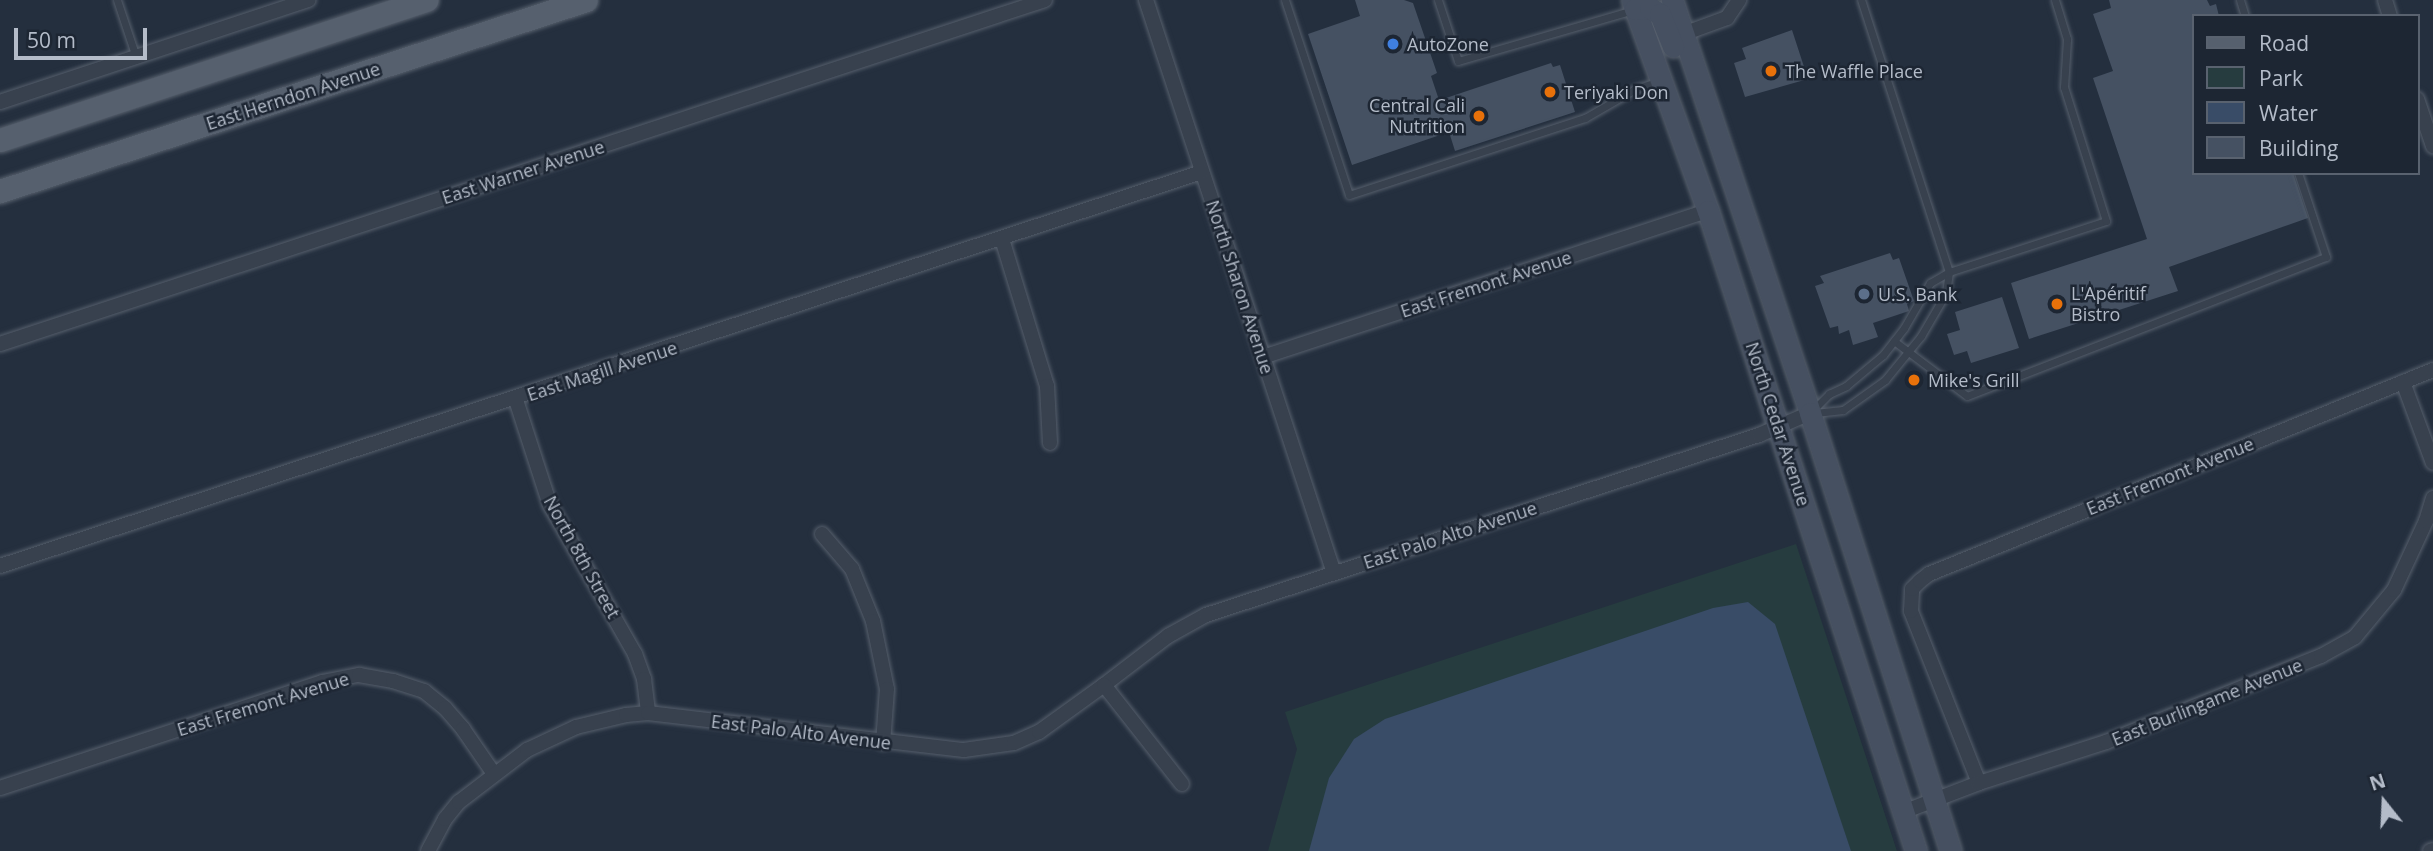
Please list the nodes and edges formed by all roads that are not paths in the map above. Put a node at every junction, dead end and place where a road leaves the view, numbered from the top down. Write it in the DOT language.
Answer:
graph roads {
  1 [pos="117,0"];
  2 [pos="309,0"];
  3 [pos="427,0"];
  4 [pos="586,0"];
  5 [pos="1045,0"];
  6 [pos="1146,0"];
  7 [pos="1285,0"];
  8 [pos="1438,0"];
  9 [pos="1672,0"];
  10 [pos="1739,0"];
  11 [pos="1861,0"];
  12 [pos="2055,0"];
  13 [pos="1633,5"];
  14 [pos="1683,34"];
  15 [pos="136,57"];
  16 [pos="1660,81"];
  17 [pos="0,102"];
  18 [pos="2419,105"];
  19 [pos="0,140"];
  20 [pos="2433,146"];
  21 [pos="1202,172"];
  22 [pos="2299,175"];
  23 [pos="0,191"];
  24 [pos="1741,205"];
  25 [pos="1708,211"];
  26 [pos="1002,239"];
  27 [pos="1949,272"];
  28 [pos="1894,341"];
  29 [pos="0,344"];
  30 [pos="1908,352"];
  31 [pos="1263,357"];
  32 [pos="2433,370"];
  33 [pos="2403,382"];
  34 [pos="516,400"];
  35 [pos="1810,413"];
  36 [pos="1779,426"];
  37 [pos="1050,443"];
  38 [pos="2433,463"];
  39 [pos="2433,498"];
  40 [pos="822,534"];
  41 [pos="0,566"];
  42 [pos="1334,573"];
  43 [pos="1104,685"];
  44 [pos="648,713"];
  45 [pos="883,743"];
  46 [pos="494,774"];
  47 [pos="1182,783"];
  48 [pos="1979,783"];
  49 [pos="0,788"];
  50 [pos="1934,802"];
  51 [pos="1903,812"];
  52 [pos="428,851"];
  53 [pos="1916,851"];
  54 [pos="1951,851"];
  1 -- 15 [label="lane"];
  2 -- 15 [label="street"];
  3 -- 19 [label="main road"];
  4 -- 23 [label="main road, East Herndon Avenue"];
  5 -- 29 [label="street, East Warner Avenue"];
  6 -- 21 [label="street, North Sharon Avenue"];
  7 -- 16 [label="lane"];
  8 -- 13 [label="lane"];
  9 -- 14 [label="main road, North Cedar Avenue"];
  10 -- 14 [label="street"];
  11 -- 27 [label="lane"];
  12 -- 27 [label="lane"];
  13 -- 16 [label="main road, North Cedar Avenue"];
  13 -- 24 [label="main road"];
  14 -- 24 [label="main road, North Cedar Avenue"];
  15 -- 17 [label="street"];
  16 -- 25 [label="main road, North Cedar Avenue"];
  18 -- 20 [label="street"];
  21 -- 26 [label="street, East Magill Avenue"];
  21 -- 31 [label="street, North Sharon Avenue"];
  22 -- 30 [label="lane"];
  24 -- 35 [label="main road, North Cedar Avenue"];
  25 -- 31 [label="street, East Fremont Avenue"];
  25 -- 36 [label="main road, North Cedar Avenue"];
  26 -- 34 [label="street, East Magill Avenue"];
  26 -- 37 [label="street"];
  27 -- 28 [label="lane"];
  27 -- 30 [label="lane"];
  28 -- 30 [label="lane"];
  28 -- 35 [label="lane"];
  30 -- 35 [label="lane"];
  31 -- 42 [label="street, North Sharon Avenue"];
  32 -- 33 [label="street, East Fremont Avenue"];
  33 -- 38 [label="street"];
  33 -- 48 [label="street, East Fremont Avenue"];
  34 -- 41 [label="street, East Magill Avenue"];
  34 -- 44 [label="street, North 8th Street"];
  35 -- 36 [label="street, East Palo Alto Avenue"];
  35 -- 50 [label="main road, North Cedar Avenue"];
  36 -- 42 [label="street, East Palo Alto Avenue"];
  36 -- 51 [label="main road, North Cedar Avenue"];
  39 -- 48 [label="street, East Burlingame Avenue"];
  40 -- 45 [label="street"];
  42 -- 43 [label="street, East Palo Alto Avenue"];
  43 -- 45 [label="street, East Palo Alto Avenue"];
  43 -- 47 [label="street"];
  44 -- 45 [label="street, East Palo Alto Avenue"];
  44 -- 46 [label="street, East Palo Alto Avenue"];
  46 -- 49 [label="street, East Fremont Avenue"];
  46 -- 52 [label="street, East Palo Alto Avenue"];
  48 -- 50 [label="street, East Burlingame Avenue"];
  50 -- 51 [label="street, East Burlingame Avenue"];
  50 -- 54 [label="main road, North Cedar Avenue"];
  51 -- 53 [label="main road, North Cedar Avenue"];
}
